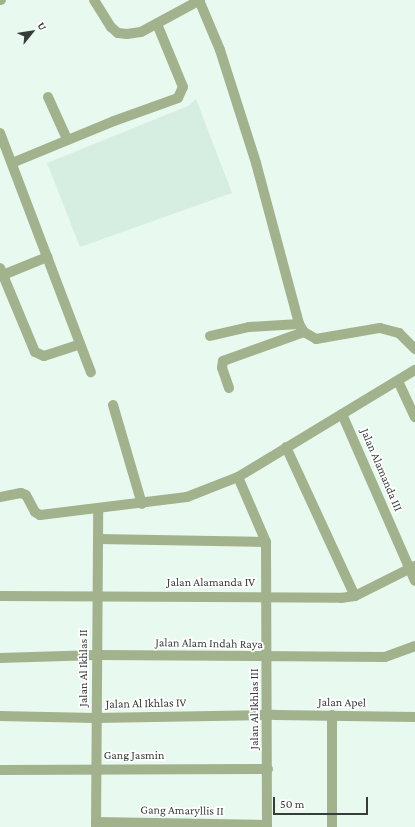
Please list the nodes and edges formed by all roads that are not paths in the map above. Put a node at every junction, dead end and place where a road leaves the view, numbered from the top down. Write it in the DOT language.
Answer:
graph roads {
  1 [pos="94,0"];
  2 [pos="199,0"];
  3 [pos="157,24"];
  4 [pos="48,97"];
  5 [pos="0,133"];
  6 [pos="67,139"];
  7 [pos="12,163"];
  8 [pos="47,257"];
  9 [pos="1,272"];
  10 [pos="301,328"];
  11 [pos="210,336"];
  12 [pos="80,344"];
  13 [pos="415,349"];
  14 [pos="415,370"];
  15 [pos="91,372"];
  16 [pos="398,381"];
  17 [pos="229,388"];
  18 [pos="113,405"];
  19 [pos="342,414"];
  20 [pos="415,417"];
  21 [pos="286,447"];
  22 [pos="238,477"];
  23 [pos="0,497"];
  24 [pos="142,504"];
  25 [pos="98,509"];
  26 [pos="98,539"];
  27 [pos="266,542"];
  28 [pos="412,567"];
  29 [pos="415,581"];
  30 [pos="97,595"];
  31 [pos="0,596"];
  32 [pos="267,596"];
  33 [pos="355,596"];
  34 [pos="415,646"];
  35 [pos="98,655"];
  36 [pos="0,658"];
  37 [pos="267,658"];
  38 [pos="268,715"];
  39 [pos="332,715"];
  40 [pos="0,716"];
  41 [pos="415,717"];
  42 [pos="98,718"];
  43 [pos="96,769"];
  44 [pos="268,769"];
  45 [pos="0,770"];
  46 [pos="96,825"];
  47 [pos="268,826"];
  48 [pos="332,827"];
  1 -- 3 [label="street"];
  2 -- 3 [label="street"];
  2 -- 10 [label="street"];
  3 -- 6 [label="street"];
  4 -- 6 [label="street"];
  5 -- 7 [label="street"];
  6 -- 7 [label="street"];
  7 -- 8 [label="street"];
  8 -- 9 [label="street"];
  8 -- 12 [label="street"];
  9 -- 12 [label="street"];
  10 -- 11 [label="street"];
  10 -- 13 [label="street"];
  10 -- 17 [label="street"];
  12 -- 15 [label="street"];
  14 -- 16 [label="street"];
  16 -- 19 [label="street"];
  16 -- 20 [label="street"];
  18 -- 24 [label="street"];
  19 -- 21 [label="street"];
  19 -- 28 [label="street, Jalan Alamanda III"];
  21 -- 22 [label="street"];
  21 -- 33 [label="street"];
  22 -- 24 [label="street"];
  22 -- 27 [label="street, Jalan Al Ikhlas III"];
  23 -- 25 [label="street"];
  24 -- 25 [label="street"];
  25 -- 26 [label="street, Jalan Al Ikhlas II"];
  26 -- 27 [label="street"];
  26 -- 30 [label="street, Jalan Al Ikhlas II"];
  27 -- 32 [label="street, Jalan Al Ikhlas III"];
  28 -- 29 [label="street, Jalan Alamanda III"];
  28 -- 33 [label="street, Jalan Alamanda IV"];
  30 -- 31 [label="street, Jalan Alamanda IV"];
  30 -- 32 [label="street, Jalan Alamanda IV"];
  30 -- 35 [label="street, Jalan Al Ikhlas II"];
  32 -- 33 [label="street, Jalan Alamanda IV"];
  32 -- 37 [label="street, Jalan Al Ikhlas III"];
  34 -- 37 [label="street, Jalan Alam Indah Raya"];
  35 -- 36 [label="street, Jalan Alam Indah Raya"];
  35 -- 37 [label="street, Jalan Alam Indah Raya"];
  35 -- 42 [label="street, Jalan Al Ikhlas II"];
  37 -- 38 [label="street, Jalan Al Ikhlas III"];
  38 -- 39 [label="street, Jalan Apel"];
  38 -- 42 [label="street, Jalan Al Ikhlas IV"];
  38 -- 44 [label="street, Jalan Al Ikhlas III"];
  39 -- 41 [label="street, Jalan Apel"];
  39 -- 48 [label="street"];
  40 -- 42 [label="street, Jalan Al Ikhlas IV"];
  42 -- 43 [label="street, Jalan Al Ikhlas II"];
  43 -- 44 [label="street, Gang Jasmin"];
  43 -- 45 [label="street, Gang Jasmin"];
  43 -- 46 [label="street, Jalan Al Ikhlas II"];
  44 -- 47 [label="street, Jalan Al Ikhlas III"];
  46 -- 47 [label="street, Gang Amaryllis II"];
}
